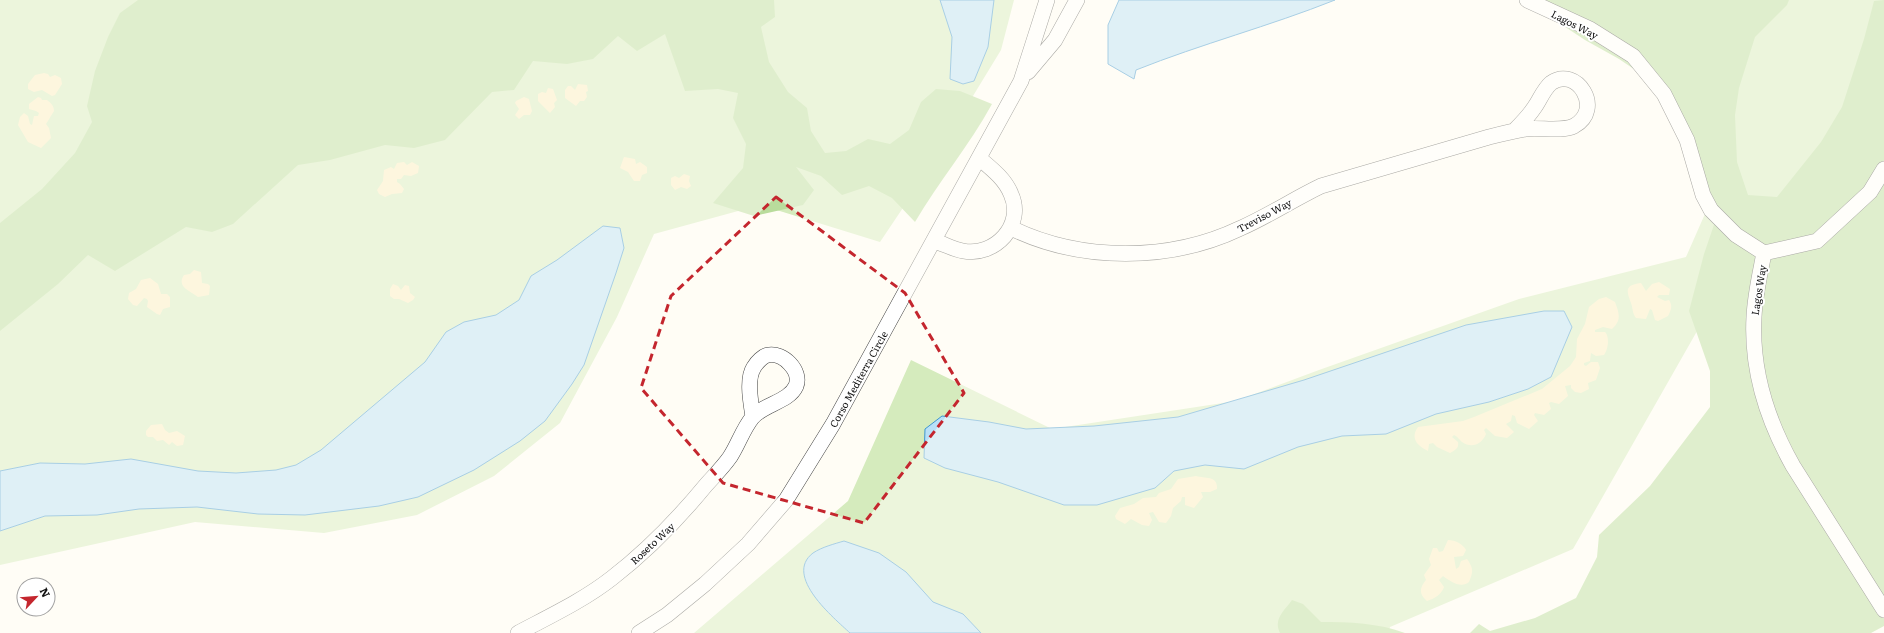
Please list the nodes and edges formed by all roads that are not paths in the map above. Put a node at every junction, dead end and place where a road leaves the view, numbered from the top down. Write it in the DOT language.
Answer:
graph roads {
  1 [pos="1047,0"];
  2 [pos="1077,0"];
  3 [pos="1527,0"];
  4 [pos="1021,81"];
  5 [pos="1514,131"];
  6 [pos="979,158"];
  7 [pos="1884,170"];
  8 [pos="1011,228"];
  9 [pos="934,241"];
  10 [pos="1764,253"];
  11 [pos="753,417"];
  12 [pos="1884,610"];
  13 [pos="518,633"];
  14 [pos="639,633"];
  1 -- 4 [label="street, Corso Mediterra Circle"];
  2 -- 4 [label="street, Corso Mediterra Circle"];
  3 -- 10 [label="street, Lagos Way"];
  4 -- 6 [label="street, Corso Mediterra Circle"];
  5 -- 5 [label="street, Treviso Way"];
  5 -- 8 [label="street, Treviso Way"];
  6 -- 8 [label="street"];
  6 -- 9 [label="street, Corso Mediterra Circle"];
  7 -- 10 [label="street"];
  8 -- 9 [label="street"];
  9 -- 14 [label="street, Corso Mediterra Circle"];
  10 -- 12 [label="street, Lagos Way"];
  11 -- 13 [label="street, Roseto Way"];
}
